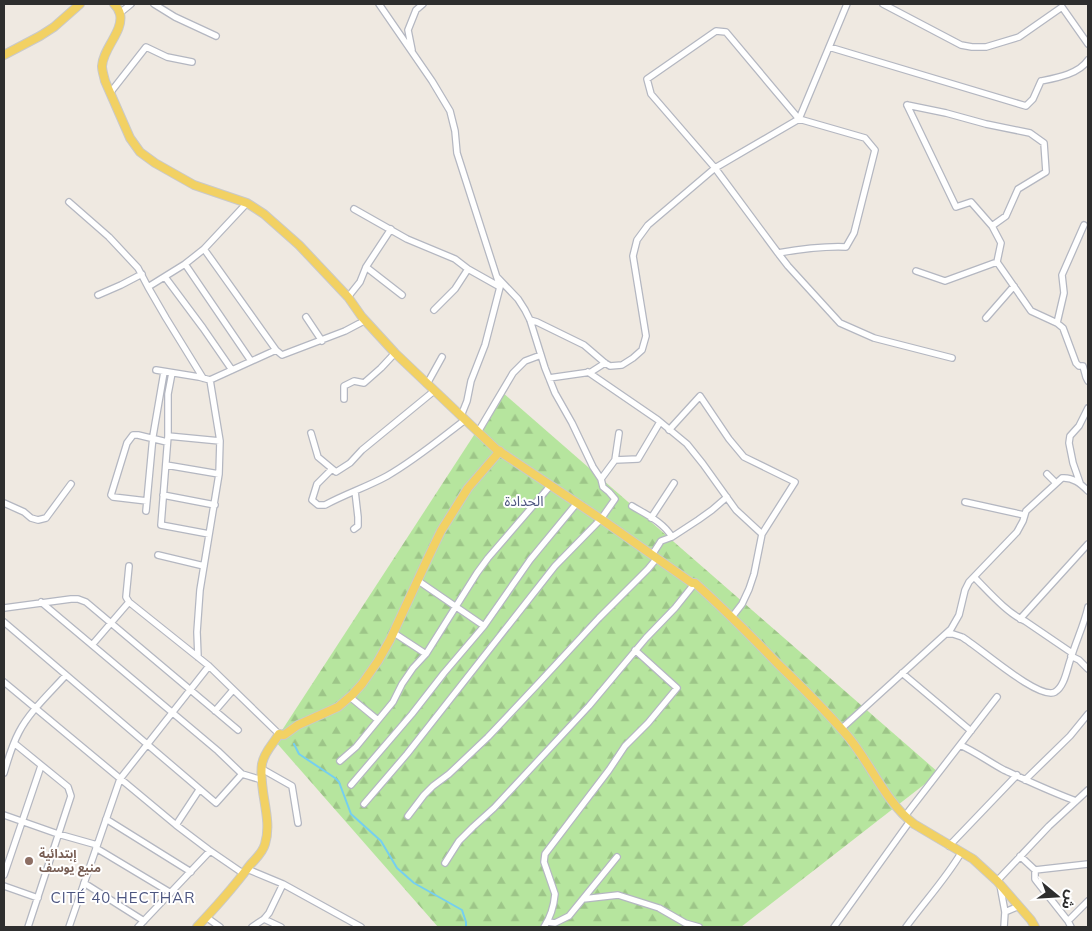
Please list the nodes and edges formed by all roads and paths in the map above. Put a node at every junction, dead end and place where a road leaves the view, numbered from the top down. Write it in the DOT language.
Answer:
graph roads {
  1 [pos="80,4"];
  2 [pos="114,4"];
  3 [pos="131,4"];
  4 [pos="154,4"];
  5 [pos="379,4"];
  6 [pos="423,4"];
  7 [pos="847,4"];
  8 [pos="883,4"];
  9 [pos="120,13"];
  10 [pos="216,36"];
  11 [pos="1088,44"];
  12 [pos="829,47"];
  13 [pos="413,52"];
  14 [pos="4,55"];
  15 [pos="1088,60"];
  16 [pos="192,62"];
  17 [pos="110,93"];
  18 [pos="799,119"];
  19 [pos="715,168"];
  20 [pos="69,202"];
  21 [pos="247,203"];
  22 [pos="354,209"];
  23 [pos="1084,225"];
  24 [pos="992,226"];
  25 [pos="391,229"];
  26 [pos="204,250"];
  27 [pos="778,253"];
  28 [pos="997,262"];
  29 [pos="185,264"];
  30 [pos="366,267"];
  31 [pos="468,269"];
  32 [pos="916,271"];
  33 [pos="142,274"];
  34 [pos="165,276"];
  35 [pos="497,277"];
  36 [pos="1014,286"];
  37 [pos="148,287"];
  38 [pos="500,287"];
  39 [pos="98,295"];
  40 [pos="402,295"];
  41 [pos="348,297"];
  42 [pos="434,310"];
  43 [pos="306,317"];
  44 [pos="362,317"];
  45 [pos="986,318"];
  46 [pos="530,320"];
  47 [pos="1057,322"];
  48 [pos="322,341"];
  49 [pos="276,350"];
  50 [pos="395,353"];
  51 [pos="541,355"];
  52 [pos="442,357"];
  53 [pos="952,358"];
  54 [pos="251,361"];
  55 [pos="1088,362"];
  56 [pos="605,364"];
  57 [pos="1082,366"];
  58 [pos="156,370"];
  59 [pos="232,370"];
  60 [pos="164,372"];
  61 [pos="588,372"];
  62 [pos="172,373"];
  63 [pos="203,378"];
  64 [pos="549,378"];
  65 [pos="210,380"];
  66 [pos="1088,381"];
  67 [pos="427,384"];
  68 [pos="434,391"];
  69 [pos="344,399"];
  70 [pos="1088,408"];
  71 [pos="463,418"];
  72 [pos="660,422"];
  73 [pos="670,430"];
  74 [pos="478,432"];
  75 [pos="311,433"];
  76 [pos="619,433"];
  77 [pos="152,438"];
  78 [pos="167,439"];
  79 [pos="220,441"];
  80 [pos="500,451"];
  81 [pos="615,460"];
  82 [pos="166,464"];
  83 [pos="332,470"];
  84 [pos="218,474"];
  85 [pos="1047,474"];
  86 [pos="601,479"];
  87 [pos="674,483"];
  88 [pos="1056,483"];
  89 [pos="1080,483"];
  90 [pos="71,484"];
  91 [pos="551,485"];
  92 [pos="355,491"];
  93 [pos="1088,491"];
  94 [pos="163,495"];
  95 [pos="726,497"];
  96 [pos="147,501"];
  97 [pos="965,502"];
  98 [pos="4,503"];
  99 [pos="577,503"];
  100 [pos="214,504"];
  101 [pos="632,506"];
  102 [pos="146,511"];
  103 [pos="1024,515"];
  104 [pos="651,518"];
  105 [pos="601,519"];
  106 [pos="354,529"];
  107 [pos="209,534"];
  108 [pos="762,534"];
  109 [pos="672,537"];
  110 [pos="1088,544"];
  111 [pos="158,555"];
  112 [pos="654,557"];
  113 [pos="129,566"];
  114 [pos="204,566"];
  115 [pos="974,577"];
  116 [pos="417,580"];
  117 [pos="695,583"];
  118 [pos="41,602"];
  119 [pos="129,602"];
  120 [pos="456,606"];
  121 [pos="1088,607"];
  122 [pos="4,608"];
  123 [pos="732,617"];
  124 [pos="1020,619"];
  125 [pos="4,622"];
  126 [pos="111,622"];
  127 [pos="484,626"];
  128 [pos="394,632"];
  129 [pos="944,635"];
  130 [pos="92,645"];
  131 [pos="636,650"];
  132 [pos="426,654"];
  133 [pos="1072,655"];
  134 [pos="198,657"];
  135 [pos="209,666"];
  136 [pos="1088,669"];
  137 [pos="902,673"];
  138 [pos="66,675"];
  139 [pos="5,684"];
  140 [pos="190,690"];
  141 [pos="233,690"];
  142 [pos="350,697"];
  143 [pos="996,697"];
  144 [pos="36,709"];
  145 [pos="215,711"];
  146 [pos="173,713"];
  147 [pos="1088,714"];
  148 [pos="378,720"];
  149 [pos="841,729"];
  150 [pos="238,730"];
  151 [pos="971,731"];
  152 [pos="279,734"];
  153 [pos="14,743"];
  154 [pos="148,744"];
  155 [pos="960,746"];
  156 [pos="340,761"];
  157 [pos="41,766"];
  158 [pos="262,769"];
  159 [pos="4,772"];
  160 [pos="242,774"];
  161 [pos="1017,775"];
  162 [pos="120,779"];
  163 [pos="262,780"];
  164 [pos="1025,780"];
  165 [pos="351,785"];
  166 [pos="199,790"];
  167 [pos="1088,790"];
  168 [pos="1076,801"];
  169 [pos="364,804"];
  170 [pos="4,815"];
  171 [pos="408,816"];
  172 [pos="908,818"];
  173 [pos="106,819"];
  174 [pos="22,821"];
  175 [pos="298,823"];
  176 [pos="176,825"];
  177 [pos="58,834"];
  178 [pos="949,846"];
  179 [pos="97,847"];
  180 [pos="210,851"];
  181 [pos="961,853"];
  182 [pos="1020,856"];
  183 [pos="617,857"];
  184 [pos="445,864"];
  185 [pos="1088,864"];
  186 [pos="1036,870"];
  187 [pos="246,871"];
  188 [pos="191,872"];
  189 [pos="4,876"];
  190 [pos="998,882"];
  191 [pos="84,883"];
  192 [pos="283,884"];
  193 [pos="4,886"];
  194 [pos="171,893"];
  195 [pos="38,898"];
  196 [pos="583,899"];
  197 [pos="1088,901"];
  198 [pos="1019,906"];
  199 [pos="1005,912"];
  200 [pos="206,917"];
  201 [pos="264,919"];
  202 [pos="144,921"];
  203 [pos="1068,921"];
  204 [pos="546,925"];
  205 [pos="28,927"];
  206 [pos="69,927"];
  207 [pos="138,927"];
  208 [pos="197,927"];
  209 [pos="220,927"];
  210 [pos="252,927"];
  211 [pos="281,927"];
  212 [pos="361,927"];
  213 [pos="699,927"];
  214 [pos="834,927"];
  215 [pos="906,927"];
  216 [pos="1004,927"];
  217 [pos="1035,927"];
  218 [pos="1071,927"];
  1 -- 14 [label="main road"];
  2 -- 9 [label="main road"];
  3 -- 9 [label="street"];
  4 -- 10 [label="street"];
  5 -- 13 [label="street"];
  6 -- 13 [label="street"];
  7 -- 12 [label="street"];
  8 -- 11 [label="street"];
  9 -- 17 [label="main road"];
  12 -- 15 [label="street"];
  12 -- 18 [label="street"];
  13 -- 35 [label="street"];
  16 -- 17 [label="street"];
  17 -- 21 [label="main road"];
  18 -- 19 [label="street"];
  18 -- 19 [label="street"];
  18 -- 27 [label="street"];
  19 -- 27 [label="street"];
  19 -- 56 [label="street"];
  20 -- 33 [label="street"];
  21 -- 26 [label="street"];
  21 -- 41 [label="main road"];
  22 -- 25 [label="street"];
  23 -- 47 [label="street"];
  24 -- 24 [label="street"];
  24 -- 28 [label="street"];
  25 -- 30 [label="street"];
  25 -- 31 [label="street"];
  26 -- 29 [label="street"];
  26 -- 49 [label="street"];
  27 -- 53 [label="street"];
  28 -- 32 [label="street"];
  28 -- 36 [label="street"];
  29 -- 34 [label="street"];
  29 -- 54 [label="street"];
  30 -- 40 [label="street"];
  30 -- 41 [label="street"];
  31 -- 38 [label="street"];
  31 -- 42 [label="street"];
  33 -- 37 [label="street"];
  33 -- 39 [label="street"];
  34 -- 37 [label="street"];
  34 -- 59 [label="street"];
  35 -- 38 [label="street"];
  35 -- 46 [label="street"];
  36 -- 45 [label="street"];
  36 -- 47 [label="street"];
  37 -- 63 [label="street"];
  38 -- 71 [label="street"];
  41 -- 44 [label="main road"];
  43 -- 48 [label="street"];
  44 -- 48 [label="street"];
  44 -- 50 [label="main road"];
  46 -- 51 [label="street"];
  46 -- 56 [label="street"];
  47 -- 57 [label="street"];
  48 -- 49 [label="street"];
  49 -- 54 [label="street"];
  50 -- 67 [label="main road"];
  50 -- 69 [label="street"];
  51 -- 64 [label="street"];
  51 -- 74 [label="street"];
  52 -- 67 [label="street"];
  54 -- 59 [label="street"];
  55 -- 57 [label="street"];
  56 -- 61 [label="street"];
  57 -- 66 [label="street"];
  58 -- 60 [label="street"];
  59 -- 65 [label="street"];
  60 -- 62 [label="street"];
  60 -- 77 [label="street"];
  61 -- 64 [label="street"];
  61 -- 72 [label="street"];
  62 -- 63 [label="street"];
  62 -- 78 [label="street"];
  63 -- 65 [label="street"];
  64 -- 86 [label="street"];
  65 -- 79 [label="street"];
  67 -- 68 [label="main road"];
  68 -- 71 [label="main road"];
  68 -- 83 [label="street"];
  70 -- 89 [label="street"];
  71 -- 74 [label="main road"];
  71 -- 92 [label="street"];
  72 -- 73 [label="street"];
  72 -- 81 [label="street"];
  73 -- 95 [label="street"];
  73 -- 108 [label="street"];
  74 -- 80 [label="main road"];
  75 -- 83 [label="street"];
  76 -- 81 [label="street"];
  77 -- 78 [label="street"];
  77 -- 96 [label="street"];
  77 -- 96 [label="street"];
  78 -- 79 [label="street"];
  78 -- 82 [label="street"];
  79 -- 84 [label="street"];
  80 -- 91 [label="main road"];
  80 -- 116 [label="main road"];
  81 -- 86 [label="street"];
  82 -- 84 [label="street"];
  82 -- 94 [label="street"];
  83 -- 92 [label="street"];
  84 -- 100 [label="street"];
  85 -- 88 [label="street"];
  86 -- 105 [label="street"];
  87 -- 104 [label="street"];
  88 -- 89 [label="street"];
  88 -- 103 [label="street"];
  89 -- 93 [label="street"];
  90 -- 98 [label="street"];
  91 -- 99 [label="main road"];
  91 -- 120 [label="street"];
  92 -- 106 [label="street"];
  94 -- 100 [label="street"];
  94 -- 107 [label="street"];
  95 -- 108 [label="street"];
  95 -- 109 [label="street"];
  96 -- 102 [label="street"];
  97 -- 103 [label="street"];
  99 -- 105 [label="main road"];
  99 -- 127 [label="street"];
  100 -- 107 [label="street"];
  101 -- 104 [label="street"];
  103 -- 115 [label="street"];
  104 -- 109 [label="street"];
  105 -- 112 [label="main road"];
  105 -- 169 [label="street"];
  107 -- 114 [label="street"];
  108 -- 123 [label="street"];
  109 -- 112 [label="street"];
  110 -- 124 [label="street"];
  111 -- 114 [label="street"];
  112 -- 117 [label="main road"];
  112 -- 171 [label="street"];
  113 -- 119 [label="street"];
  114 -- 134 [label="street"];
  115 -- 124 [label="street"];
  115 -- 129 [label="street"];
  116 -- 120 [label="street"];
  116 -- 128 [label="main road"];
  117 -- 123 [label="main road"];
  117 -- 131 [label="street"];
  118 -- 122 [label="street"];
  118 -- 126 [label="street"];
  118 -- 130 [label="street"];
  119 -- 126 [label="street"];
  119 -- 134 [label="street"];
  120 -- 127 [label="street"];
  120 -- 132 [label="street"];
  121 -- 133 [label="street"];
  123 -- 149 [label="main road"];
  124 -- 133 [label="street"];
  125 -- 138 [label="street"];
  126 -- 130 [label="street"];
  126 -- 140 [label="street"];
  127 -- 165 [label="street"];
  128 -- 132 [label="street"];
  128 -- 142 [label="main road"];
  129 -- 133 [label="street"];
  129 -- 137 [label="street"];
  130 -- 146 [label="street"];
  131 -- 184 [label="street"];
  131 -- 204 [label="street"];
  132 -- 148 [label="street"];
  133 -- 136 [label="street"];
  134 -- 135 [label="street"];
  135 -- 140 [label="street"];
  135 -- 141 [label="street"];
  137 -- 149 [label="street"];
  137 -- 151 [label="street"];
  138 -- 144 [label="street"];
  138 -- 154 [label="street"];
  139 -- 144 [label="street"];
  140 -- 145 [label="street"];
  140 -- 146 [label="street"];
  141 -- 145 [label="street"];
  141 -- 152 [label="street"];
  142 -- 148 [label="street"];
  142 -- 152 [label="main road"];
  143 -- 151 [label="street"];
  144 -- 153 [label="street"];
  144 -- 162 [label="street"];
  145 -- 150 [label="street"];
  146 -- 154 [label="street"];
  146 -- 160 [label="street"];
  147 -- 164 [label="street"];
  148 -- 156 [label="street"];
  149 -- 172 [label="main road"];
  151 -- 155 [label="street"];
  152 -- 158 [label="main road"];
  153 -- 157 [label="street"];
  153 -- 159 [label="street"];
  154 -- 162 [label="street"];
  154 -- 166 [label="street"];
  155 -- 161 [label="street"];
  155 -- 172 [label="street"];
  157 -- 174 [label="street"];
  157 -- 177 [label="street"];
  158 -- 163 [label="main road"];
  158 -- 175 [label="street"];
  160 -- 163 [label="street"];
  160 -- 166 [label="street"];
  161 -- 164 [label="street"];
  161 -- 178 [label="street"];
  162 -- 173 [label="street"];
  162 -- 176 [label="street"];
  163 -- 187 [label="main road"];
  164 -- 168 [label="street"];
  166 -- 176 [label="street"];
  167 -- 168 [label="street"];
  168 -- 182 [label="street"];
  170 -- 174 [label="street"];
  172 -- 178 [label="main road"];
  172 -- 214 [label="street"];
  173 -- 179 [label="street"];
  173 -- 188 [label="street"];
  174 -- 177 [label="street"];
  174 -- 189 [label="street"];
  176 -- 180 [label="street"];
  177 -- 179 [label="street"];
  177 -- 195 [label="street"];
  178 -- 181 [label="main road"];
  179 -- 191 [label="street"];
  179 -- 194 [label="street"];
  180 -- 187 [label="street"];
  180 -- 188 [label="street"];
  181 -- 190 [label="main road"];
  181 -- 215 [label="street"];
  182 -- 186 [label="street"];
  182 -- 190 [label="street"];
  183 -- 196 [label="street"];
  185 -- 186 [label="street"];
  186 -- 203 [label="street"];
  187 -- 192 [label="street"];
  187 -- 200 [label="main road"];
  188 -- 194 [label="street"];
  190 -- 198 [label="main road"];
  190 -- 199 [label="street"];
  191 -- 202 [label="street"];
  191 -- 206 [label="street"];
  192 -- 201 [label="street"];
  192 -- 212 [label="street"];
  193 -- 195 [label="street"];
  194 -- 202 [label="street"];
  195 -- 205 [label="street"];
  196 -- 204 [label="street"];
  196 -- 213 [label="street"];
  197 -- 203 [label="street"];
  198 -- 199 [label="street"];
  198 -- 217 [label="main road"];
  199 -- 216 [label="street"];
  200 -- 208 [label="main road"];
  200 -- 209 [label="street"];
  201 -- 210 [label="street"];
  201 -- 211 [label="street"];
  202 -- 207 [label="street"];
  203 -- 218 [label="street"];
}
